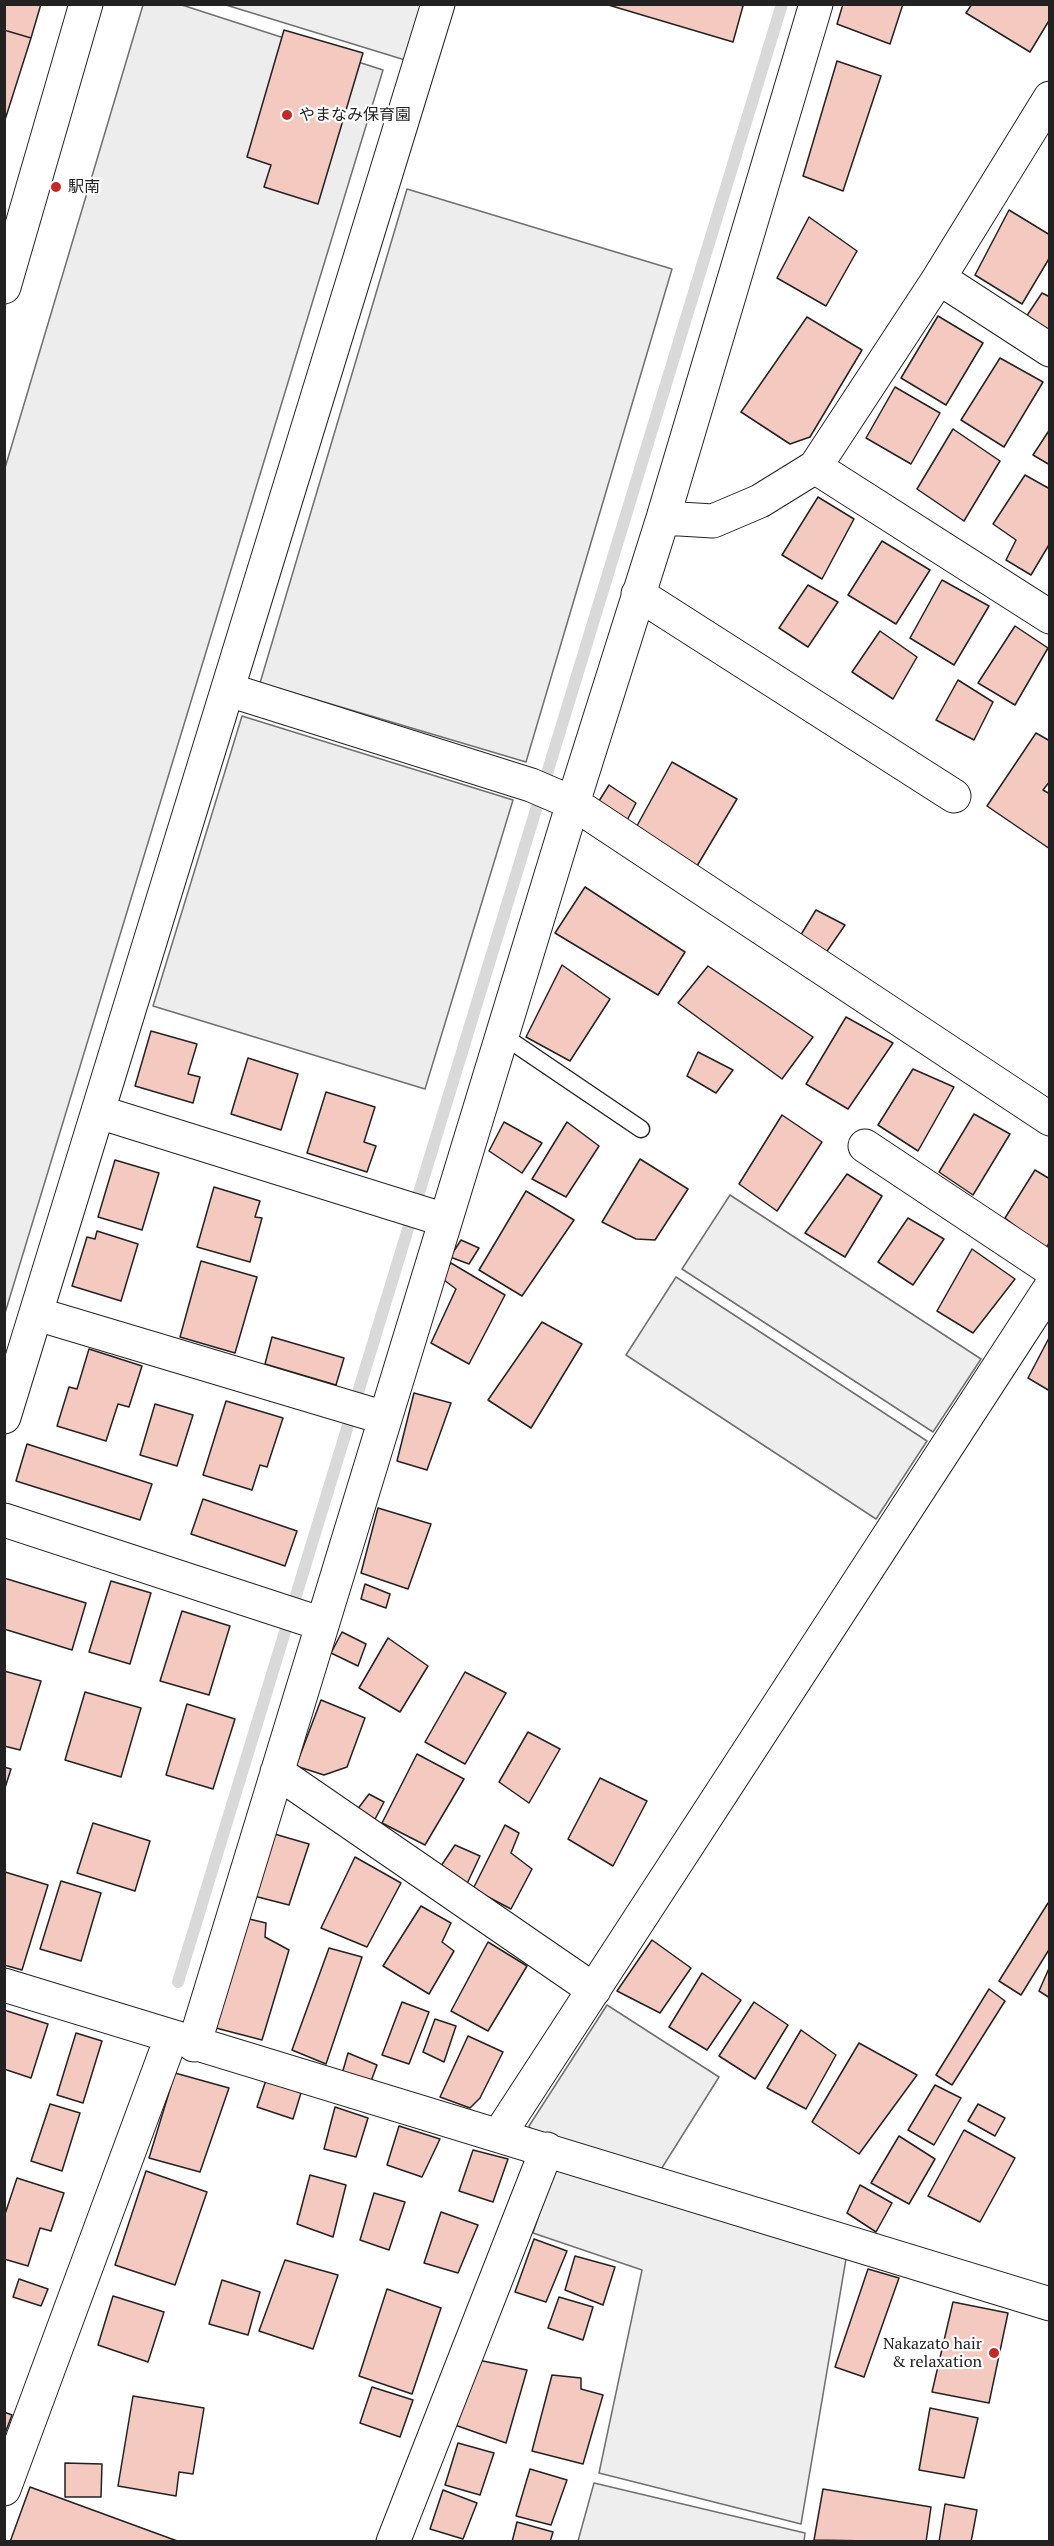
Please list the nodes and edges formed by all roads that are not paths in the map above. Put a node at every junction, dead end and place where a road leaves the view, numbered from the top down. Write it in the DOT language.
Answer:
graph roads {
  1 [pos="86,4"];
  2 [pos="438,4"];
  3 [pos="816,4"];
  4 [pos="1047,109"];
  5 [pos="939,278"];
  6 [pos="4,287"];
  7 [pos="1050,350"];
  8 [pos="815,467"];
  9 [pos="663,518"];
  10 [pos="638,594"];
  11 [pos="1050,617"];
  12 [pos="229,690"];
  13 [pos="954,795"];
  14 [pos="554,796"];
  15 [pos="502,1035"];
  16 [pos="99,1112"];
  17 [pos="1050,1119"];
  18 [pos="641,1128"];
  19 [pos="865,1146"];
  20 [pos="424,1213"];
  21 [pos="1050,1269"];
  22 [pos="1050,1288"];
  23 [pos="36,1314"];
  24 [pos="361,1411"];
  25 [pos="4,1417"];
  26 [pos="4,1520"];
  27 [pos="299,1617"];
  28 [pos="277,1772"];
  29 [pos="4,1985"];
  30 [pos="594,1990"];
  31 [pos="183,2041"];
  32 [pos="499,2135"];
  33 [pos="547,2149"];
  34 [pos="1050,2304"];
  35 [pos="4,2489"];
  36 [pos="393,2541"];
  1 -- 6 [label="street"];
  2 -- 12 [label="street"];
  3 -- 9 [label="street"];
  4 -- 5 [label="street"];
  5 -- 7 [label="street"];
  5 -- 8 [label="street"];
  8 -- 9 [label="street"];
  8 -- 11 [label="street"];
  9 -- 10 [label="street"];
  10 -- 13 [label="street"];
  10 -- 14 [label="street"];
  12 -- 14 [label="street"];
  12 -- 16 [label="street"];
  14 -- 15 [label="street"];
  14 -- 17 [label="street"];
  15 -- 18 [label="lane"];
  15 -- 20 [label="street"];
  16 -- 20 [label="street"];
  16 -- 23 [label="street"];
  19 -- 21 [label="street"];
  20 -- 24 [label="street"];
  22 -- 30 [label="street"];
  23 -- 24 [label="street"];
  23 -- 25 [label="street"];
  24 -- 27 [label="street"];
  26 -- 27 [label="street"];
  27 -- 28 [label="street"];
  28 -- 30 [label="street"];
  28 -- 31 [label="street"];
  29 -- 31 [label="street"];
  30 -- 32 [label="street"];
  31 -- 32 [label="street"];
  31 -- 35 [label="street"];
  32 -- 33 [label="street"];
  33 -- 34 [label="street"];
  33 -- 36 [label="street"];
}
